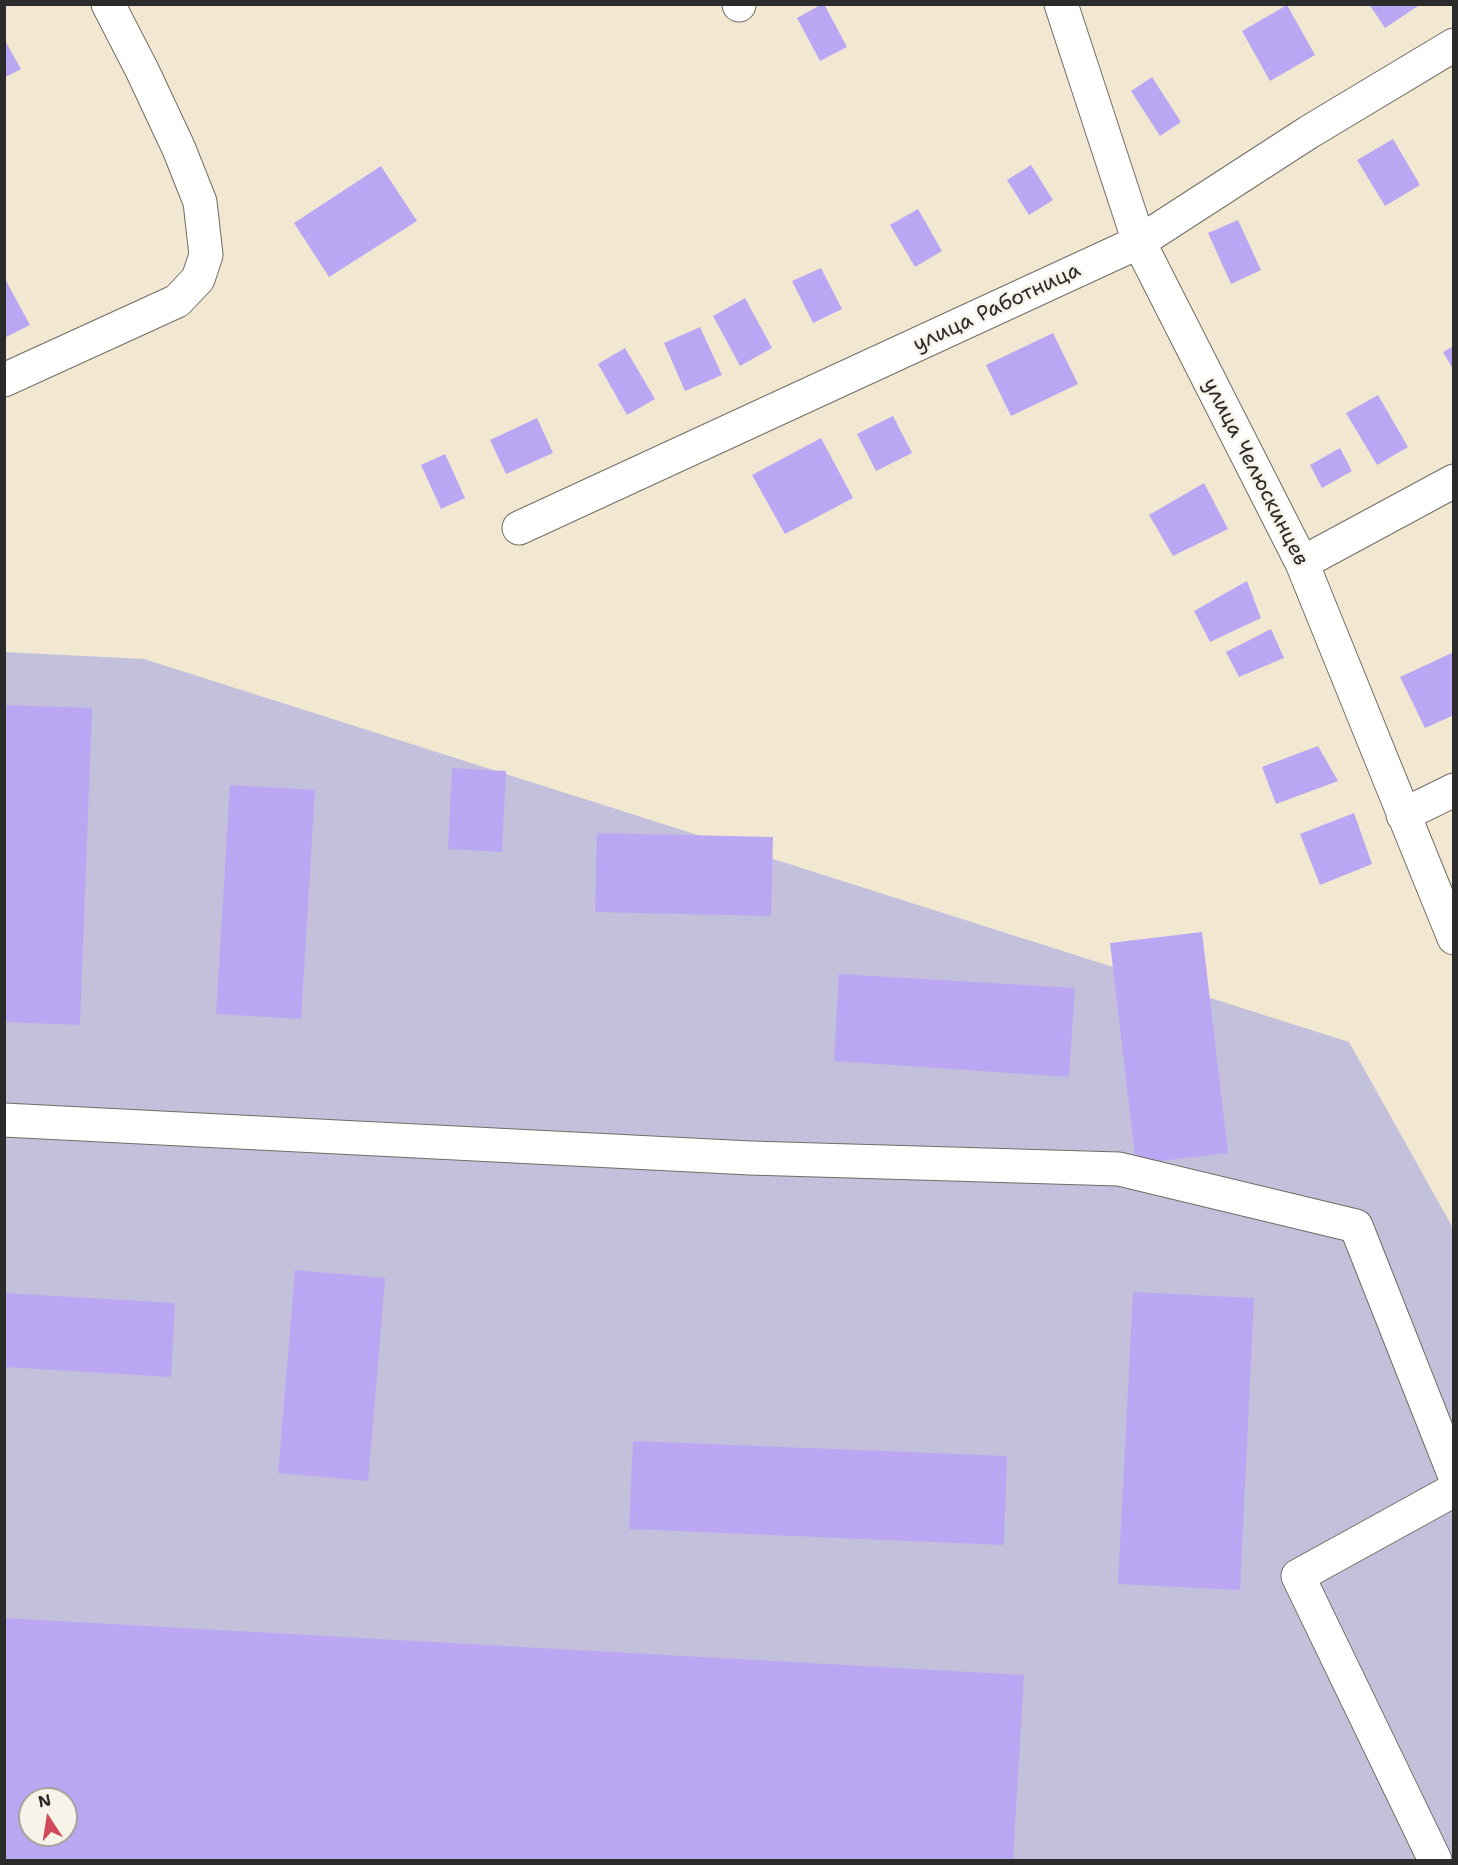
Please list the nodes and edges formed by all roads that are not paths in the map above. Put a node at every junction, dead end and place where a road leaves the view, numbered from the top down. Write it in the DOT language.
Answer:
graph roads {
  1 [pos="108,4"];
  2 [pos="1061,4"];
  3 [pos="1454,45"];
  4 [pos="1139,242"];
  5 [pos="4,380"];
  6 [pos="1454,481"];
  7 [pos="519,528"];
  8 [pos="1302,563"];
  9 [pos="1454,790"];
  10 [pos="1403,815"];
  11 [pos="1454,938"];
  12 [pos="4,1120"];
  13 [pos="1454,1474"];
  14 [pos="1454,1490"];
  15 [pos="1435,1860"];
  1 -- 5 [label="street"];
  2 -- 4 [label="street, улица Челюскинцев"];
  3 -- 4 [label="street, улица Работница"];
  4 -- 7 [label="street, улица Работница"];
  4 -- 8 [label="street, улица Челюскинцев"];
  6 -- 8 [label="street"];
  8 -- 10 [label="street, улица Челюскинцев"];
  9 -- 10 [label="street"];
  10 -- 11 [label="street, улица Челюскинцев"];
  12 -- 13 [label="street"];
  14 -- 15 [label="street"];
}
